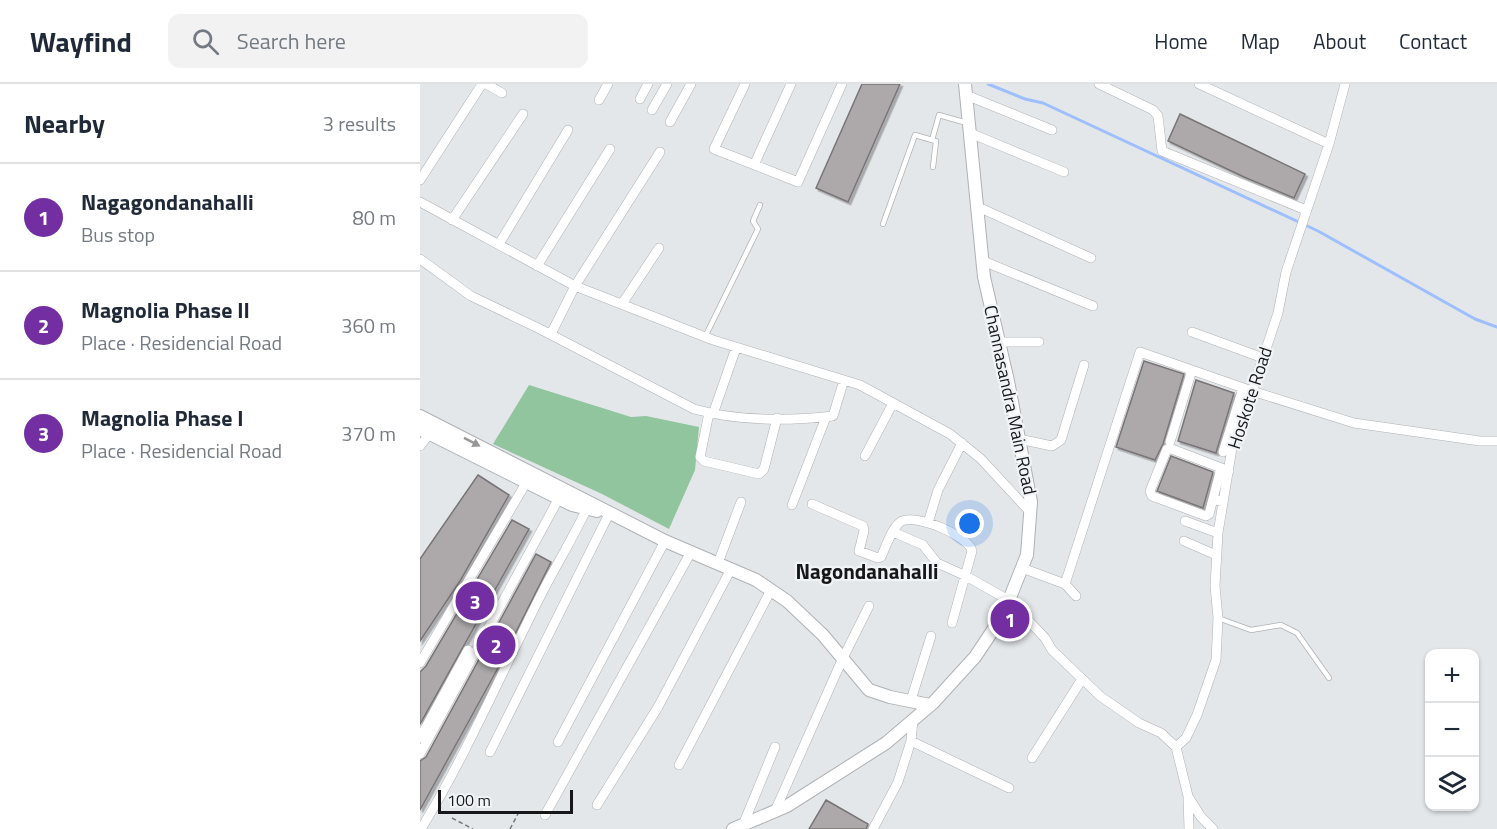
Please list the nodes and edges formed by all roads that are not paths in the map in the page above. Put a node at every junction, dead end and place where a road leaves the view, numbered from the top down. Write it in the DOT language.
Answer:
graph roads {
  1 [pos="482,84"];
  2 [pos="486,84"];
  3 [pos="608,84"];
  4 [pos="648,84"];
  5 [pos="667,84"];
  6 [pos="691,84"];
  7 [pos="745,84"];
  8 [pos="791,84"];
  9 [pos="842,84"];
  10 [pos="1099,84"];
  11 [pos="1199,84"];
  12 [pos="1345,84"];
  13 [pos="966,89"];
  14 [pos="502,93"];
  15 [pos="640,99"];
  16 [pos="598,100"];
  17 [pos="652,110"];
  18 [pos="523,114"];
  19 [pos="670,122"];
  20 [pos="970,128"];
  21 [pos="568,130"];
  22 [pos="1053,130"];
  23 [pos="932,140"];
  24 [pos="1329,144"];
  25 [pos="609,148"];
  26 [pos="660,152"];
  27 [pos="754,165"];
  28 [pos="933,167"];
  29 [pos="1064,172"];
  30 [pos="420,180"];
  31 [pos="420,202"];
  32 [pos="760,205"];
  33 [pos="978,207"];
  34 [pos="1306,210"];
  35 [pos="452,220"];
  36 [pos="883,224"];
  37 [pos="499,244"];
  38 [pos="659,248"];
  39 [pos="1091,258"];
  40 [pos="420,259"];
  41 [pos="983,261"];
  42 [pos="537,266"];
  43 [pos="575,286"];
  44 [pos="622,304"];
  45 [pos="1094,306"];
  46 [pos="1192,332"];
  47 [pos="551,334"];
  48 [pos="705,337"];
  49 [pos="999,342"];
  50 [pos="1039,342"];
  51 [pos="736,348"];
  52 [pos="1263,358"];
  53 [pos="1084,365"];
  54 [pos="1192,370"];
  55 [pos="844,380"];
  56 [pos="1248,390"];
  57 [pos="893,403"];
  58 [pos="711,413"];
  59 [pos="420,416"];
  60 [pos="826,417"];
  61 [pos="777,418"];
  62 [pos="429,429"];
  63 [pos="1019,439"];
  64 [pos="1497,441"];
  65 [pos="1170,442"];
  66 [pos="962,443"];
  67 [pos="420,446"];
  68 [pos="1223,452"];
  69 [pos="864,456"];
  70 [pos="1225,469"];
  71 [pos="526,483"];
  72 [pos="557,497"];
  73 [pos="1213,499"];
  74 [pos="741,502"];
  75 [pos="1223,502"];
  76 [pos="812,504"];
  77 [pos="792,506"];
  78 [pos="587,508"];
  79 [pos="1032,513"];
  80 [pos="609,514"];
  81 [pos="1185,521"];
  82 [pos="928,523"];
  83 [pos="893,532"];
  84 [pos="1218,533"];
  85 [pos="665,541"];
  86 [pos="1184,542"];
  87 [pos="691,552"];
  88 [pos="1216,555"];
  89 [pos="718,563"];
  90 [pos="1022,568"];
  91 [pos="731,569"];
  92 [pos="966,576"];
  93 [pos="1065,584"];
  94 [pos="771,590"];
  95 [pos="1076,596"];
  96 [pos="1010,601"];
  97 [pos="869,606"];
  98 [pos="1218,618"];
  99 [pos="952,623"];
  100 [pos="931,636"];
  101 [pos="842,660"];
  102 [pos="420,663"];
  103 [pos="1329,678"];
  104 [pos="1082,679"];
  105 [pos="911,700"];
  106 [pos="930,705"];
  107 [pos="913,720"];
  108 [pos="420,738"];
  109 [pos="910,741"];
  110 [pos="558,742"];
  111 [pos="775,747"];
  112 [pos="1176,747"];
  113 [pos="490,752"];
  114 [pos="420,754"];
  115 [pos="1032,758"];
  116 [pos="679,765"];
  117 [pos="1009,788"];
  118 [pos="1188,796"];
  119 [pos="597,806"];
  120 [pos="775,811"];
  121 [pos="545,814"];
  122 [pos="760,823"];
  123 [pos="738,827"];
  124 [pos="421,829"];
  125 [pos="873,829"];
  126 [pos="1189,829"];
  127 [pos="1213,829"];
  1 -- 30 [label="street"];
  2 -- 14 [label="street"];
  3 -- 16 [label="street"];
  4 -- 15 [label="street"];
  5 -- 17 [label="street"];
  6 -- 19 [label="street"];
  7 -- 27 [label="street"];
  8 -- 27 [label="street"];
  9 -- 27 [label="street"];
  10 -- 34 [label="street"];
  11 -- 24 [label="street"];
  12 -- 24 [label="street, Hoskote Road"];
  13 -- 20 [label="street, Channasandra Main Road"];
  13 -- 22 [label="street"];
  18 -- 35 [label="street"];
  20 -- 23 [label="lane"];
  20 -- 29 [label="street"];
  20 -- 33 [label="street, Channasandra Main Road"];
  21 -- 37 [label="street"];
  23 -- 28 [label="lane"];
  23 -- 36 [label="lane"];
  24 -- 34 [label="street, Hoskote Road"];
  25 -- 42 [label="street"];
  26 -- 43 [label="street"];
  31 -- 35 [label="street"];
  32 -- 48 [label="lane"];
  33 -- 39 [label="street"];
  33 -- 41 [label="street, Channasandra Main Road"];
  34 -- 52 [label="street, Hoskote Road"];
  35 -- 37 [label="street"];
  37 -- 42 [label="street"];
  38 -- 44 [label="street"];
  40 -- 47 [label="street"];
  41 -- 45 [label="street"];
  41 -- 49 [label="street, Channasandra Main Road"];
  42 -- 43 [label="street"];
  43 -- 44 [label="street"];
  43 -- 47 [label="street"];
  44 -- 48 [label="street"];
  46 -- 52 [label="street"];
  47 -- 58 [label="street"];
  48 -- 51 [label="street"];
  49 -- 50 [label="street"];
  49 -- 63 [label="street, Channasandra Main Road"];
  51 -- 55 [label="street"];
  51 -- 58 [label="street"];
  52 -- 56 [label="street, Hoskote Road"];
  53 -- 63 [label="street"];
  54 -- 56 [label="street"];
  54 -- 65 [label="street"];
  54 -- 93 [label="street"];
  55 -- 57 [label="street"];
  55 -- 60 [label="street"];
  56 -- 64 [label="street"];
  56 -- 68 [label="street"];
  56 -- 70 [label="street, Hoskote Road"];
  57 -- 66 [label="street"];
  57 -- 69 [label="street"];
  58 -- 61 [label="street"];
  58 -- 61 [label="street"];
  59 -- 62 [label="street"];
  60 -- 61 [label="street"];
  60 -- 77 [label="street"];
  62 -- 67 [label="street"];
  62 -- 71 [label="street"];
  62 -- 80 [label="street, one-way"];
  63 -- 79 [label="street, Channasandra Main Road"];
  66 -- 79 [label="street"];
  66 -- 82 [label="street"];
  70 -- 73 [label="street"];
  70 -- 73 [label="street"];
  70 -- 75 [label="street, Hoskote Road"];
  71 -- 72 [label="street"];
  71 -- 102 [label="street"];
  72 -- 78 [label="street"];
  72 -- 108 [label="street"];
  72 -- 114 [label="street"];
  73 -- 75 [label="street"];
  74 -- 89 [label="street"];
  75 -- 84 [label="street, Hoskote Road"];
  76 -- 83 [label="street"];
  78 -- 80 [label="street"];
  78 -- 124 [label="street"];
  79 -- 90 [label="street, Channasandra Main Road"];
  80 -- 85 [label="street"];
  80 -- 113 [label="street"];
  81 -- 84 [label="street"];
  82 -- 83 [label="street"];
  82 -- 92 [label="street"];
  83 -- 92 [label="street"];
  84 -- 88 [label="street, Hoskote Road"];
  85 -- 87 [label="street"];
  85 -- 110 [label="street"];
  86 -- 88 [label="street"];
  87 -- 89 [label="street"];
  87 -- 121 [label="street"];
  88 -- 98 [label="street, Hoskote Road"];
  89 -- 91 [label="street"];
  90 -- 93 [label="street"];
  90 -- 96 [label="street, Channasandra Main Road"];
  91 -- 94 [label="street"];
  91 -- 119 [label="street"];
  92 -- 96 [label="street"];
  92 -- 99 [label="street"];
  93 -- 95 [label="street"];
  94 -- 101 [label="street"];
  94 -- 116 [label="street"];
  96 -- 104 [label="street"];
  96 -- 106 [label="street, Channasandra Main Road"];
  97 -- 101 [label="street"];
  98 -- 103 [label="lane"];
  98 -- 112 [label="street, Hoskote Road"];
  100 -- 105 [label="street"];
  101 -- 105 [label="street"];
  101 -- 120 [label="street"];
  104 -- 112 [label="street"];
  104 -- 115 [label="street"];
  105 -- 106 [label="street"];
  106 -- 107 [label="street, Channasandra Main Road"];
  107 -- 109 [label="street"];
  107 -- 120 [label="street, Channasandra Main Road"];
  109 -- 117 [label="street"];
  109 -- 125 [label="street"];
  111 -- 123 [label="street"];
  112 -- 118 [label="street"];
  118 -- 126 [label="street"];
  118 -- 127 [label="street"];
  120 -- 122 [label="street, Channasandra Main Road"];
  122 -- 123 [label="street, Channasandra Main Road"];
}
